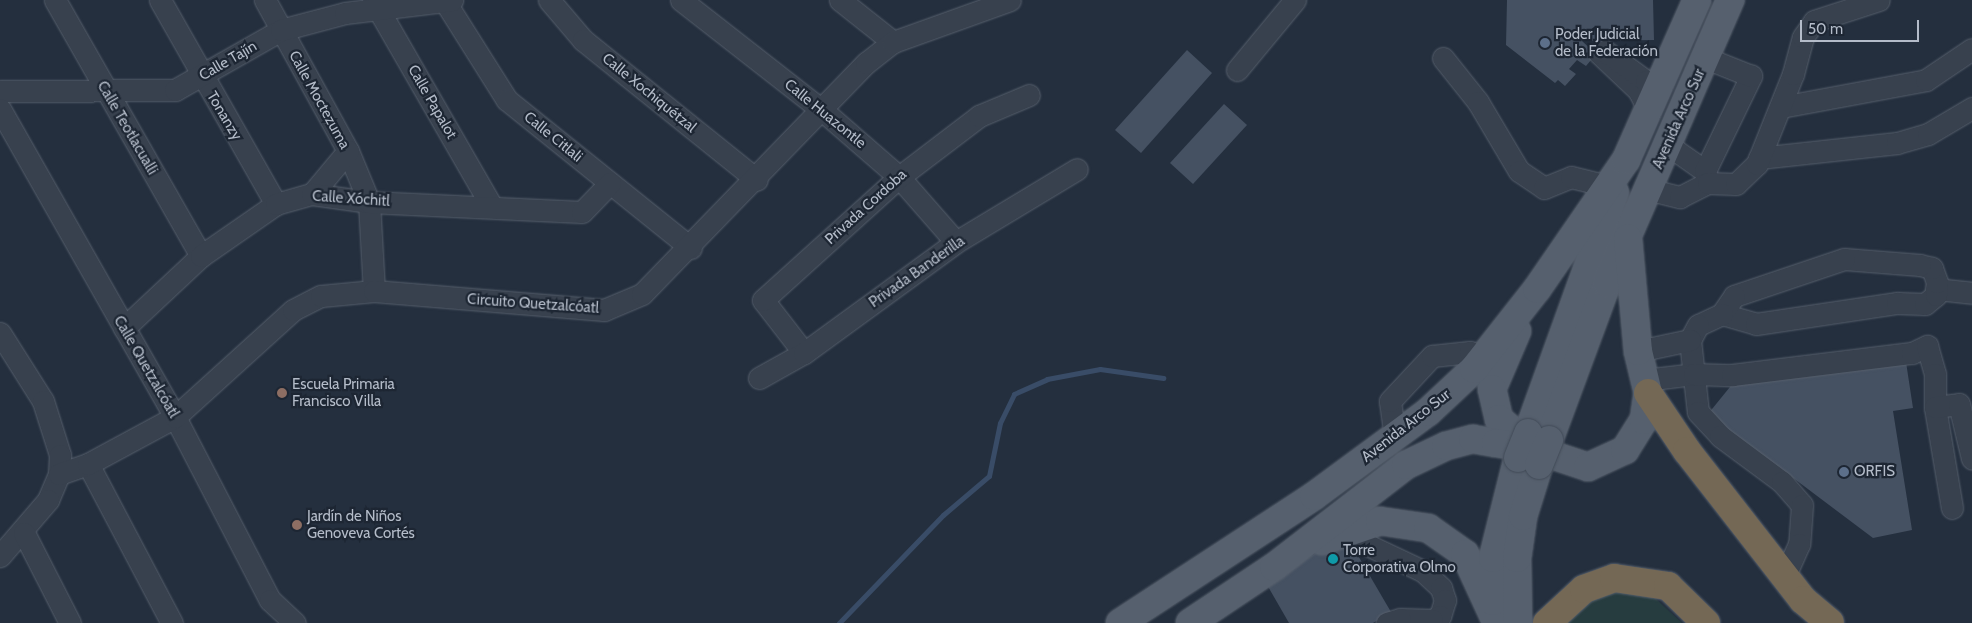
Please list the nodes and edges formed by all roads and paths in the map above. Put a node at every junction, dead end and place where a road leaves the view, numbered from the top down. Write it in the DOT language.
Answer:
graph roads {
  1 [pos="55,0"];
  2 [pos="160,0"];
  3 [pos="265,0"];
  4 [pos="447,0"];
  5 [pos="549,0"];
  6 [pos="680,0"];
  7 [pos="840,0"];
  8 [pos="1009,0"];
  9 [pos="1295,0"];
  10 [pos="1697,0"];
  11 [pos="1730,0"];
  12 [pos="1878,0"];
  13 [pos="375,4"];
  14 [pos="281,30"];
  15 [pos="893,42"];
  16 [pos="1972,49"];
  17 [pos="1443,58"];
  18 [pos="1706,58"];
  19 [pos="1237,70"];
  20 [pos="202,78"];
  21 [pos="1663,84"];
  22 [pos="0,91"];
  23 [pos="106,92"];
  24 [pos="1029,95"];
  25 [pos="1781,108"];
  26 [pos="1972,108"];
  27 [pos="0,109"];
  28 [pos="822,110"];
  29 [pos="1650,112"];
  30 [pos="1668,145"];
  31 [pos="348,151"];
  32 [pos="1759,158"];
  33 [pos="1077,170"];
  34 [pos="899,177"];
  35 [pos="1706,177"];
  36 [pos="757,180"];
  37 [pos="610,183"];
  38 [pos="1612,187"];
  39 [pos="1648,190"];
  40 [pos="312,194"];
  41 [pos="369,202"];
  42 [pos="276,204"];
  43 [pos="491,204"];
  44 [pos="1628,238"];
  45 [pos="956,242"];
  46 [pos="691,248"];
  47 [pos="201,256"];
  48 [pos="1537,289"];
  49 [pos="1936,289"];
  50 [pos="374,291"];
  51 [pos="1972,293"];
  52 [pos="1722,314"];
  53 [pos="124,328"];
  54 [pos="0,333"];
  55 [pos="1690,340"];
  56 [pos="801,351"];
  57 [pos="1638,351"];
  58 [pos="1483,358"];
  59 [pos="1694,374"];
  60 [pos="759,378"];
  61 [pos="1646,387"];
  62 [pos="1935,407"];
  63 [pos="175,417"];
  64 [pos="1395,437"];
  65 [pos="1534,449"];
  66 [pos="1972,458"];
  67 [pos="88,464"];
  68 [pos="59,474"];
  69 [pos="1952,508"];
  70 [pos="1340,532"];
  71 [pos="24,533"];
  72 [pos="0,556"];
  73 [pos="1274,567"];
  74 [pos="1785,575"];
  75 [pos="1218,616"];
  76 [pos="1502,621"];
  77 [pos="70,623"];
  78 [pos="172,623"];
  79 [pos="295,623"];
  80 [pos="1120,623"];
  81 [pos="1190,623"];
  82 [pos="1387,623"];
  83 [pos="1547,623"];
  84 [pos="1706,623"];
  85 [pos="1830,623"];
  1 -- 23 [label="street, Calle Teotlacualli"];
  2 -- 20 [label="street, Tonanzy"];
  3 -- 14 [label="street, Calle Moctezuma"];
  4 -- 13 [label="street, Calle Tajín"];
  4 -- 37 [label="street, Calle Citlali"];
  5 -- 36 [label="street, Calle Xochiquétzal"];
  6 -- 28 [label="street, Calle Huazontle"];
  7 -- 15 [label="street"];
  8 -- 15 [label="street, Circuito Quetzalcóatl"];
  9 -- 19 [label="street"];
  10 -- 21 [label="main road, Avenida Arco Sur"];
  11 -- 18 [label="main road, Avenida Arco Sur"];
  12 -- 25 [label="street"];
  13 -- 14 [label="street, Calle Tajín"];
  13 -- 43 [label="street, Calle Papalot"];
  14 -- 20 [label="street, Calle Tajín"];
  14 -- 31 [label="street, Calle Moctezuma"];
  15 -- 28 [label="street, Circuito Quetzalcóatl"];
  16 -- 25 [label="street"];
  17 -- 38 [label="street"];
  18 -- 30 [label="main road, Avenida Arco Sur"];
  18 -- 35 [label="street"];
  20 -- 23 [label="street, Calle Tajín"];
  20 -- 42 [label="street, Tonanzy"];
  21 -- 29 [label="main road, Avenida Arco Sur"];
  21 -- 29 [label="street"];
  22 -- 23 [label="street, Calle Tajín"];
  23 -- 47 [label="street, Calle Teotlacualli"];
  24 -- 34 [label="street, Privada Cordoba"];
  25 -- 32 [label="street"];
  26 -- 32 [label="street"];
  27 -- 53 [label="street, Calle Quetzalcóatl"];
  28 -- 34 [label="street, Calle Huazontle"];
  28 -- 36 [label="street, Circuito Quetzalcóatl"];
  29 -- 38 [label="main road, Avenida Arco Sur"];
  30 -- 35 [label="street"];
  30 -- 39 [label="main road, Avenida Arco Sur"];
  31 -- 40 [label="street"];
  31 -- 41 [label="street, Calle Moctezuma"];
  32 -- 35 [label="street"];
  33 -- 45 [label="street, Privada Banderilla"];
  34 -- 45 [label="street, Calle Huazontle"];
  34 -- 56 [label="street, Privada Cordoba"];
  35 -- 39 [label="street"];
  36 -- 46 [label="street, Circuito Quetzalcóatl"];
  37 -- 43 [label="street, Calle Xóchitl"];
  37 -- 46 [label="street, Calle Citlali"];
  38 -- 48 [label="main road, Avenida Arco Sur"];
  38 -- 65 [label="main road, Avenida Arco Sur"];
  39 -- 44 [label="main road, Avenida Arco Sur"];
  40 -- 41 [label="street, Calle Xóchitl"];
  40 -- 42 [label="street, Calle Xóchitl"];
  41 -- 43 [label="street, Calle Xóchitl"];
  41 -- 50 [label="street, Calle Moctezuma"];
  42 -- 47 [label="street, Calle Xóchitl"];
  44 -- 57 [label="main road, Avenida Arco Sur"];
  44 -- 65 [label="main road, Avenida Arco Sur"];
  45 -- 56 [label="street, Privada Banderilla"];
  46 -- 50 [label="street, Circuito Quetzalcóatl"];
  47 -- 53 [label="street, Calle Xóchitl"];
  48 -- 58 [label="main road, Avenida Arco Sur"];
  48 -- 65 [label="main road"];
  49 -- 51 [label="street"];
  49 -- 52 [label="street"];
  49 -- 52 [label="street"];
  50 -- 63 [label="street, Circuito Quetzalcóatl"];
  52 -- 55 [label="street"];
  53 -- 63 [label="street, Calle Quetzalcóatl"];
  54 -- 68 [label="street"];
  55 -- 57 [label="street"];
  55 -- 59 [label="street"];
  56 -- 60 [label="street, Privada Banderilla"];
  57 -- 61 [label="main road, Avenida Arco Sur"];
  58 -- 64 [label="main road, Avenida Arco Sur"];
  58 -- 64 [label="street"];
  59 -- 61 [label="street"];
  59 -- 62 [label="street"];
  59 -- 74 [label="street"];
  61 -- 65 [label="main road, Avenida Arco Sur"];
  61 -- 74 [label="highway"];
  62 -- 66 [label="street"];
  62 -- 69 [label="street"];
  63 -- 67 [label="street, Circuito Quetzalcóatl"];
  63 -- 79 [label="street, Calle Quetzalcóatl"];
  64 -- 80 [label="main road, Avenida Arco Sur"];
  65 -- 73 [label="main road, Avenida Arco Sur"];
  65 -- 76 [label="main road"];
  67 -- 68 [label="street, Circuito Quetzalcóatl"];
  67 -- 78 [label="street"];
  68 -- 71 [label="street"];
  70 -- 73 [label="main road"];
  70 -- 76 [label="main road"];
  70 -- 82 [label="street"];
  71 -- 72 [label="street"];
  71 -- 77 [label="street"];
  73 -- 75 [label="main road, Avenida Arco Sur"];
  74 -- 85 [label="highway"];
  75 -- 81 [label="main road, Avenida Arco Sur"];
  83 -- 84 [label="highway"];
}
